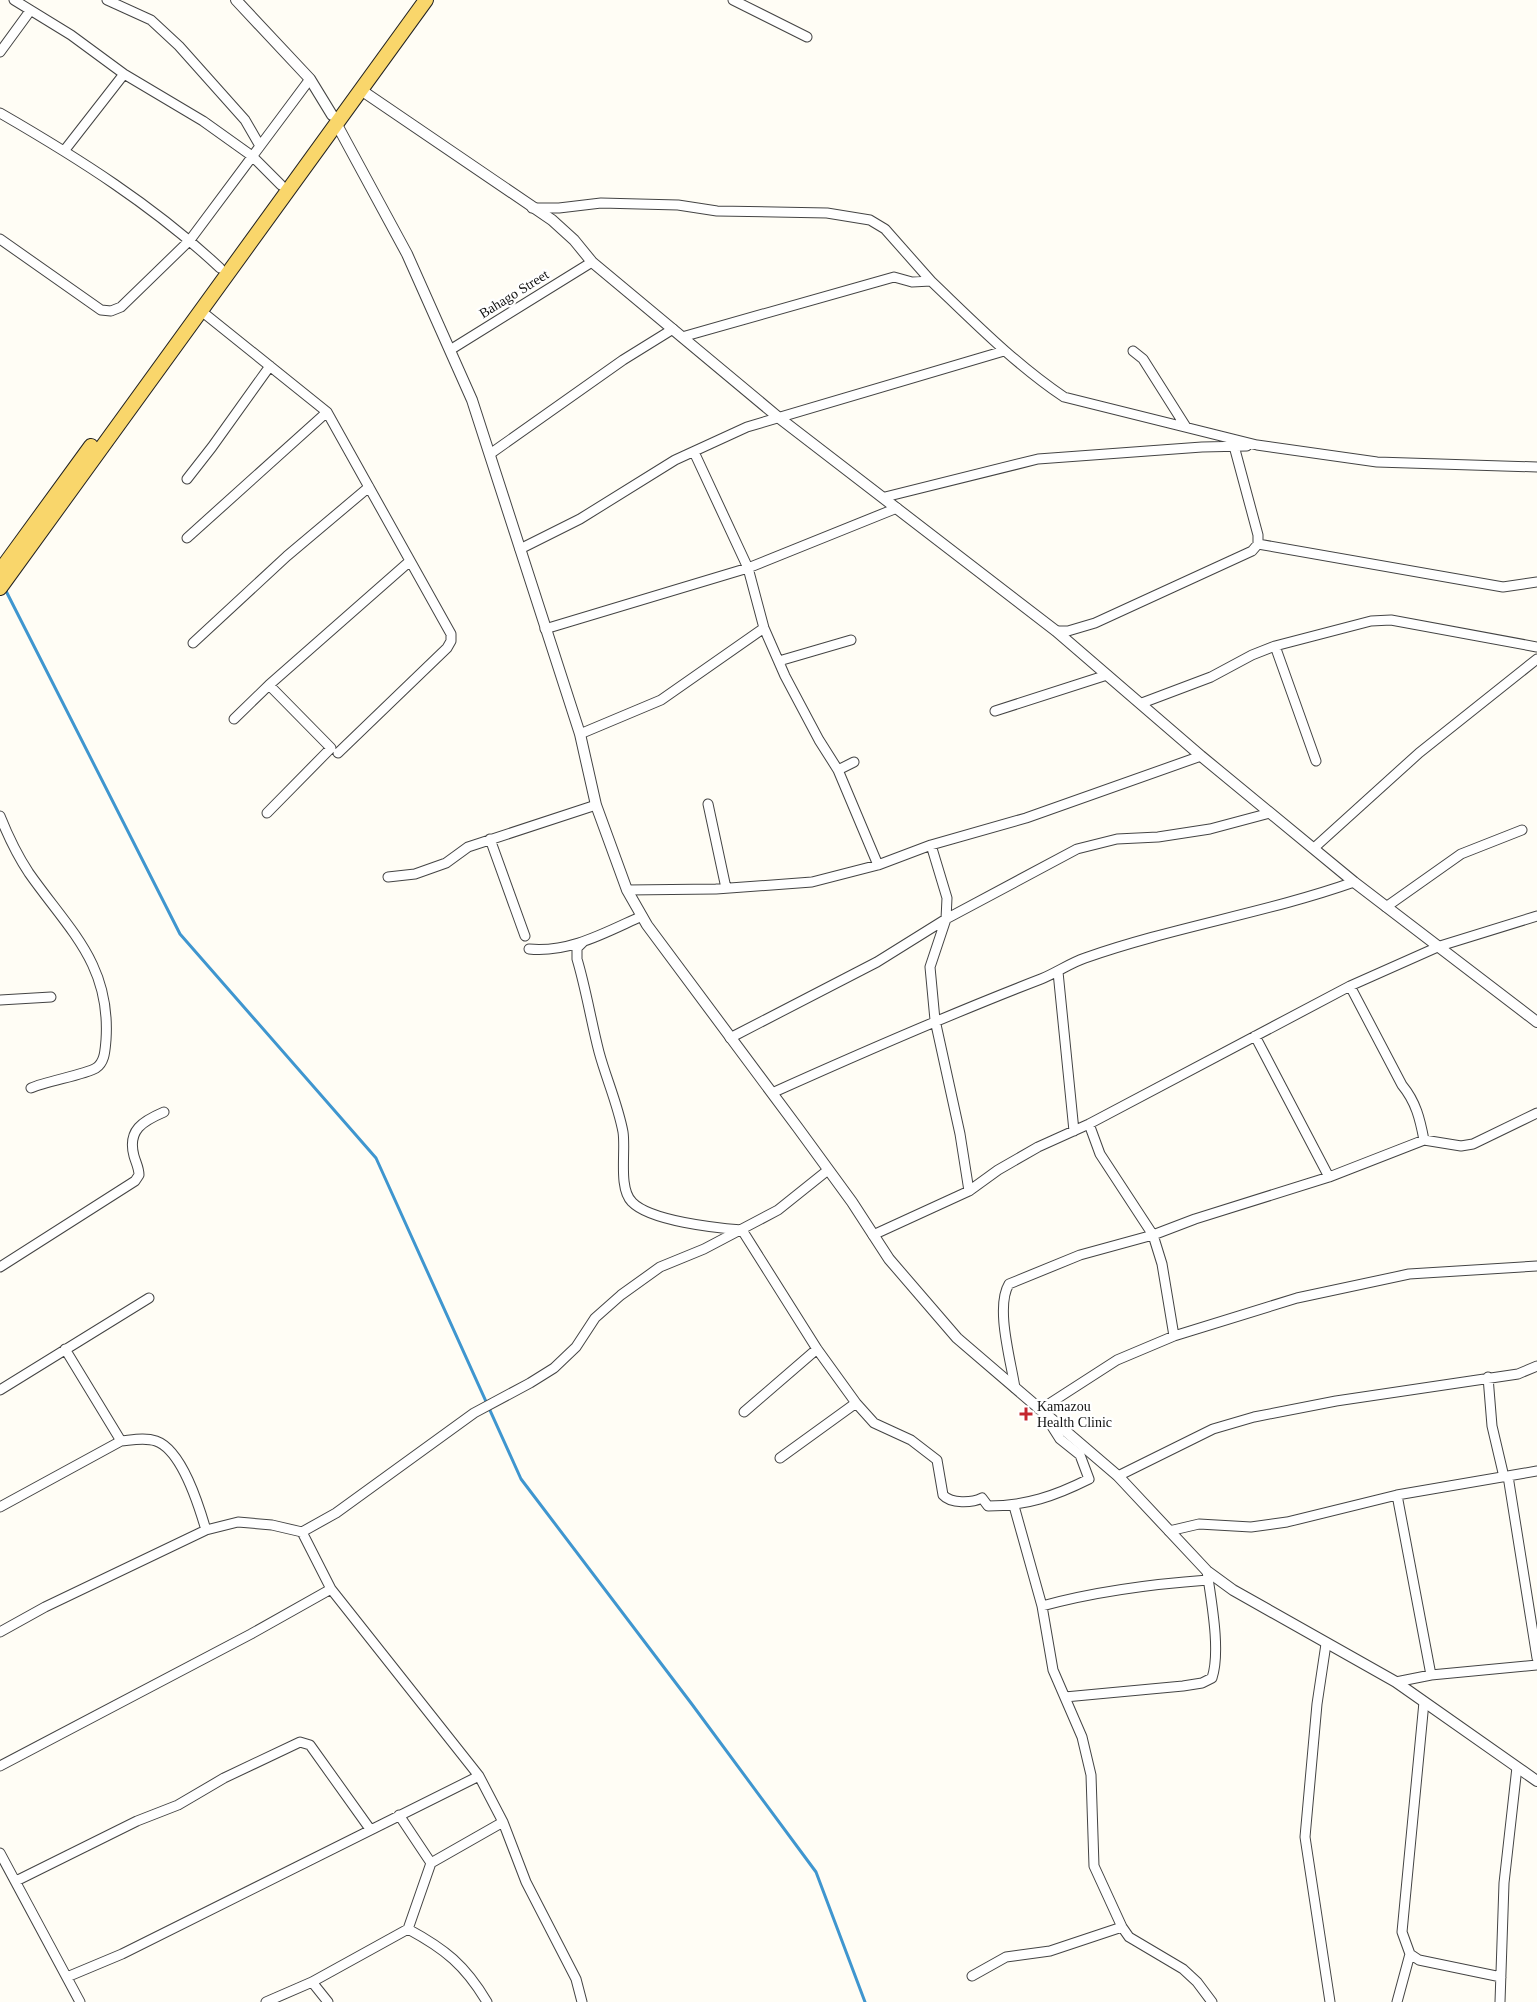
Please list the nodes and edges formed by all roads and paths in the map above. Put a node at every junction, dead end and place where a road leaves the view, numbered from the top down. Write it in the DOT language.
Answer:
graph roads {
  1 [pos="14,0"];
  2 [pos="106,0"];
  3 [pos="236,0"];
  4 [pos="414,0"];
  5 [pos="426,0"];
  6 [pos="733,0"];
  7 [pos="30,11"];
  8 [pos="807,37"];
  9 [pos="0,52"];
  10 [pos="124,74"];
  11 [pos="310,79"];
  12 [pos="361,90"];
  13 [pos="0,113"];
  14 [pos="334,119"];
  15 [pos="260,146"];
  16 [pos="64,151"];
  17 [pos="252,156"];
  18 [pos="281,185"];
  19 [pos="532,208"];
  20 [pos="0,239"];
  21 [pos="190,240"];
  22 [pos="592,262"];
  23 [pos="220,268"];
  24 [pos="931,281"];
  25 [pos="200,310"];
  26 [pos="673,329"];
  27 [pos="682,337"];
  28 [pos="450,350"];
  29 [pos="1004,351"];
  30 [pos="1133,352"];
  31 [pos="270,366"];
  32 [pos="328,412"];
  33 [pos="778,417"];
  34 [pos="1186,427"];
  35 [pos="1257,445"];
  36 [pos="1234,446"];
  37 [pos="694,452"];
  38 [pos="490,454"];
  39 [pos="1537,467"];
  40 [pos="187,479"];
  41 [pos="369,487"];
  42 [pos="885,497"];
  43 [pos="897,508"];
  44 [pos="187,538"];
  45 [pos="1258,544"];
  46 [pos="520,549"];
  47 [pos="410,560"];
  48 [pos="748,568"];
  49 [pos="0,570"];
  50 [pos="1537,582"];
  51 [pos="0,588"];
  52 [pos="764,628"];
  53 [pos="545,629"];
  54 [pos="1056,631"];
  55 [pos="852,640"];
  56 [pos="193,643"];
  57 [pos="1274,646"];
  58 [pos="1537,647"];
  59 [pos="1537,659"];
  60 [pos="779,661"];
  61 [pos="1107,675"];
  62 [pos="269,685"];
  63 [pos="1142,703"];
  64 [pos="995,711"];
  65 [pos="234,719"];
  66 [pos="580,734"];
  67 [pos="338,753"];
  68 [pos="1201,756"];
  69 [pos="1316,761"];
  70 [pos="854,762"];
  71 [pos="838,770"];
  72 [pos="708,804"];
  73 [pos="596,805"];
  74 [pos="268,813"];
  75 [pos="1270,813"];
  76 [pos="0,816"];
  77 [pos="1522,830"];
  78 [pos="490,839"];
  79 [pos="931,845"];
  80 [pos="1314,848"];
  81 [pos="878,865"];
  82 [pos="388,877"];
  83 [pos="1354,882"];
  84 [pos="726,888"];
  85 [pos="627,890"];
  86 [pos="1386,907"];
  87 [pos="642,916"];
  88 [pos="1537,916"];
  89 [pos="946,919"];
  90 [pos="525,936"];
  91 [pos="583,942"];
  92 [pos="1440,946"];
  93 [pos="529,949"];
  94 [pos="1058,972"];
  95 [pos="1350,986"];
  96 [pos="51,997"];
  97 [pos="0,1000"];
  98 [pos="935,1020"];
  99 [pos="1536,1020"];
  100 [pos="1255,1036"];
  101 [pos="730,1038"];
  102 [pos="31,1088"];
  103 [pos="772,1093"];
  104 [pos="164,1112"];
  105 [pos="1537,1113"];
  106 [pos="1089,1124"];
  107 [pos="1074,1131"];
  108 [pos="1424,1140"];
  109 [pos="828,1170"];
  110 [pos="1329,1178"];
  111 [pos="969,1191"];
  112 [pos="742,1230"];
  113 [pos="873,1235"];
  114 [pos="1153,1235"];
  115 [pos="1537,1266"];
  116 [pos="0,1268"];
  117 [pos="149,1298"];
  118 [pos="1174,1336"];
  119 [pos="65,1349"];
  120 [pos="817,1349"];
  121 [pos="1537,1366"];
  122 [pos="1488,1377"];
  123 [pos="1015,1388"];
  124 [pos="0,1390"];
  125 [pos="856,1404"];
  126 [pos="1041,1409"];
  127 [pos="744,1412"];
  128 [pos="121,1441"];
  129 [pos="780,1458"];
  130 [pos="1537,1471"];
  131 [pos="1118,1476"];
  132 [pos="1506,1476"];
  133 [pos="1397,1495"];
  134 [pos="1014,1506"];
  135 [pos="0,1507"];
  136 [pos="206,1530"];
  137 [pos="1169,1531"];
  138 [pos="302,1532"];
  139 [pos="1208,1576"];
  140 [pos="331,1589"];
  141 [pos="1042,1606"];
  142 [pos="0,1632"];
  143 [pos="1326,1644"];
  144 [pos="1537,1658"];
  145 [pos="1537,1665"];
  146 [pos="1431,1675"];
  147 [pos="1396,1682"];
  148 [pos="1065,1697"];
  149 [pos="1424,1702"];
  150 [pos="0,1766"];
  151 [pos="1517,1767"];
  152 [pos="479,1776"];
  153 [pos="1537,1781"];
  154 [pos="399,1815"];
  155 [pos="504,1822"];
  156 [pos="370,1829"];
  157 [pos="0,1854"];
  158 [pos="431,1863"];
  159 [pos="16,1881"];
  160 [pos="1122,1927"];
  161 [pos="408,1929"];
  162 [pos="1410,1954"];
  163 [pos="972,1976"];
  164 [pos="67,1977"];
  165 [pos="1501,1977"];
  166 [pos="312,1982"];
  167 [pos="80,2002"];
  168 [pos="266,2002"];
  169 [pos="328,2002"];
  170 [pos="487,2002"];
  171 [pos="582,2002"];
  172 [pos="1212,2002"];
  173 [pos="1330,2002"];
  174 [pos="1397,2002"];
  175 [pos="1500,2002"];
  1 -- 7 [label="street"];
  2 -- 15 [label="street"];
  3 -- 11 [label="street"];
  4 -- 14 [label="main road"];
  5 -- 12 [label="main road"];
  6 -- 8 [label="street"];
  7 -- 9 [label="street"];
  7 -- 10 [label="street"];
  10 -- 16 [label="street"];
  10 -- 17 [label="street"];
  11 -- 14 [label="street"];
  11 -- 15 [label="street"];
  12 -- 14 [label="main road"];
  12 -- 19 [label="street"];
  13 -- 16 [label="street"];
  14 -- 18 [label="main road"];
  14 -- 25 [label="main road"];
  14 -- 28 [label="street"];
  15 -- 17 [label="street"];
  16 -- 21 [label="street"];
  17 -- 18 [label="street"];
  17 -- 21 [label="street"];
  18 -- 23 [label="main road"];
  19 -- 22 [label="street"];
  19 -- 24 [label="street"];
  20 -- 21 [label="street"];
  21 -- 23 [label="street"];
  22 -- 26 [label="street"];
  22 -- 28 [label="street, Bahago Street"];
  23 -- 49 [label="main road"];
  24 -- 27 [label="street"];
  24 -- 29 [label="street"];
  25 -- 31 [label="street"];
  25 -- 51 [label="main road"];
  26 -- 27 [label="street"];
  26 -- 38 [label="street"];
  27 -- 33 [label="street"];
  28 -- 38 [label="street"];
  29 -- 33 [label="street"];
  29 -- 34 [label="street"];
  30 -- 34 [label="street"];
  31 -- 32 [label="street"];
  31 -- 40 [label="street"];
  32 -- 41 [label="street"];
  32 -- 44 [label="street"];
  33 -- 37 [label="street"];
  33 -- 42 [label="street"];
  34 -- 35 [label="street"];
  35 -- 36 [label="street"];
  35 -- 39 [label="street"];
  36 -- 42 [label="street"];
  36 -- 45 [label="street"];
  37 -- 46 [label="street"];
  37 -- 48 [label="street"];
  38 -- 46 [label="street"];
  41 -- 47 [label="street"];
  41 -- 56 [label="street"];
  42 -- 43 [label="street"];
  43 -- 48 [label="street"];
  43 -- 54 [label="street"];
  45 -- 50 [label="street"];
  45 -- 54 [label="street"];
  46 -- 53 [label="street"];
  47 -- 62 [label="street"];
  47 -- 67 [label="street"];
  48 -- 52 [label="street"];
  48 -- 53 [label="street"];
  52 -- 60 [label="street"];
  52 -- 66 [label="street"];
  53 -- 66 [label="street"];
  54 -- 61 [label="street"];
  55 -- 60 [label="street"];
  57 -- 58 [label="street"];
  57 -- 63 [label="street"];
  57 -- 69 [label="street"];
  59 -- 80 [label="street"];
  60 -- 71 [label="street"];
  61 -- 63 [label="street"];
  61 -- 64 [label="street"];
  62 -- 65 [label="street"];
  62 -- 74 [label="street"];
  63 -- 68 [label="street"];
  66 -- 73 [label="street"];
  68 -- 75 [label="street"];
  68 -- 79 [label="street"];
  70 -- 71 [label="street"];
  71 -- 81 [label="street"];
  72 -- 84 [label="street"];
  73 -- 78 [label="street"];
  73 -- 85 [label="street"];
  75 -- 80 [label="street"];
  75 -- 89 [label="street"];
  76 -- 102 [label="street"];
  77 -- 86 [label="street"];
  78 -- 82 [label="street"];
  78 -- 90 [label="street"];
  79 -- 81 [label="street"];
  79 -- 89 [label="street"];
  80 -- 83 [label="street"];
  81 -- 84 [label="street"];
  83 -- 86 [label="street"];
  83 -- 94 [label="street"];
  84 -- 85 [label="street"];
  85 -- 87 [label="street"];
  86 -- 92 [label="street"];
  87 -- 91 [label="street"];
  87 -- 101 [label="street"];
  88 -- 92 [label="street"];
  89 -- 98 [label="street"];
  89 -- 101 [label="street"];
  91 -- 93 [label="street"];
  91 -- 112 [label="street"];
  92 -- 95 [label="street"];
  92 -- 99 [label="street"];
  94 -- 98 [label="street"];
  94 -- 107 [label="street"];
  95 -- 100 [label="street"];
  95 -- 108 [label="street"];
  96 -- 97 [label="street"];
  98 -- 103 [label="street"];
  98 -- 111 [label="street"];
  100 -- 106 [label="street"];
  100 -- 110 [label="street"];
  101 -- 103 [label="street"];
  103 -- 109 [label="street"];
  104 -- 116 [label="street"];
  105 -- 108 [label="street"];
  106 -- 107 [label="street"];
  106 -- 114 [label="street"];
  107 -- 111 [label="street"];
  108 -- 110 [label="street"];
  109 -- 112 [label="street"];
  109 -- 113 [label="street"];
  110 -- 114 [label="street"];
  111 -- 113 [label="street"];
  112 -- 120 [label="street"];
  112 -- 138 [label="street"];
  113 -- 123 [label="street"];
  114 -- 118 [label="street"];
  114 -- 123 [label="street"];
  115 -- 118 [label="street"];
  117 -- 119 [label="street"];
  118 -- 126 [label="street"];
  119 -- 124 [label="street"];
  119 -- 128 [label="street"];
  120 -- 125 [label="street"];
  120 -- 127 [label="street"];
  121 -- 122 [label="street"];
  122 -- 131 [label="street"];
  122 -- 132 [label="street"];
  123 -- 126 [label="street"];
  125 -- 129 [label="street"];
  125 -- 134 [label="street"];
  126 -- 131 [label="street"];
  126 -- 134 [label="street"];
  128 -- 135 [label="street"];
  128 -- 136 [label="street"];
  130 -- 132 [label="street"];
  131 -- 137 [label="street"];
  132 -- 133 [label="street"];
  132 -- 144 [label="street"];
  133 -- 137 [label="street"];
  133 -- 146 [label="street"];
  134 -- 141 [label="street"];
  136 -- 138 [label="street"];
  136 -- 142 [label="street"];
  137 -- 139 [label="street"];
  138 -- 140 [label="street"];
  139 -- 141 [label="street"];
  139 -- 143 [label="street"];
  139 -- 148 [label="street"];
  140 -- 150 [label="street"];
  140 -- 152 [label="street"];
  141 -- 148 [label="street"];
  143 -- 147 [label="street"];
  143 -- 173 [label="street"];
  145 -- 146 [label="street"];
  146 -- 147 [label="street"];
  147 -- 149 [label="street"];
  148 -- 160 [label="street"];
  149 -- 151 [label="street"];
  149 -- 162 [label="street"];
  151 -- 153 [label="street"];
  151 -- 165 [label="street"];
  152 -- 154 [label="street"];
  152 -- 155 [label="street"];
  154 -- 156 [label="street"];
  154 -- 158 [label="street"];
  155 -- 158 [label="street"];
  155 -- 171 [label="street"];
  156 -- 159 [label="street"];
  156 -- 164 [label="street"];
  157 -- 159 [label="street"];
  158 -- 161 [label="street"];
  159 -- 164 [label="street"];
  160 -- 163 [label="street"];
  160 -- 172 [label="street"];
  161 -- 166 [label="street"];
  161 -- 170 [label="street"];
  162 -- 165 [label="street"];
  162 -- 174 [label="street"];
  164 -- 167 [label="street"];
  165 -- 175 [label="street"];
  166 -- 168 [label="street"];
  166 -- 169 [label="street"];
}
